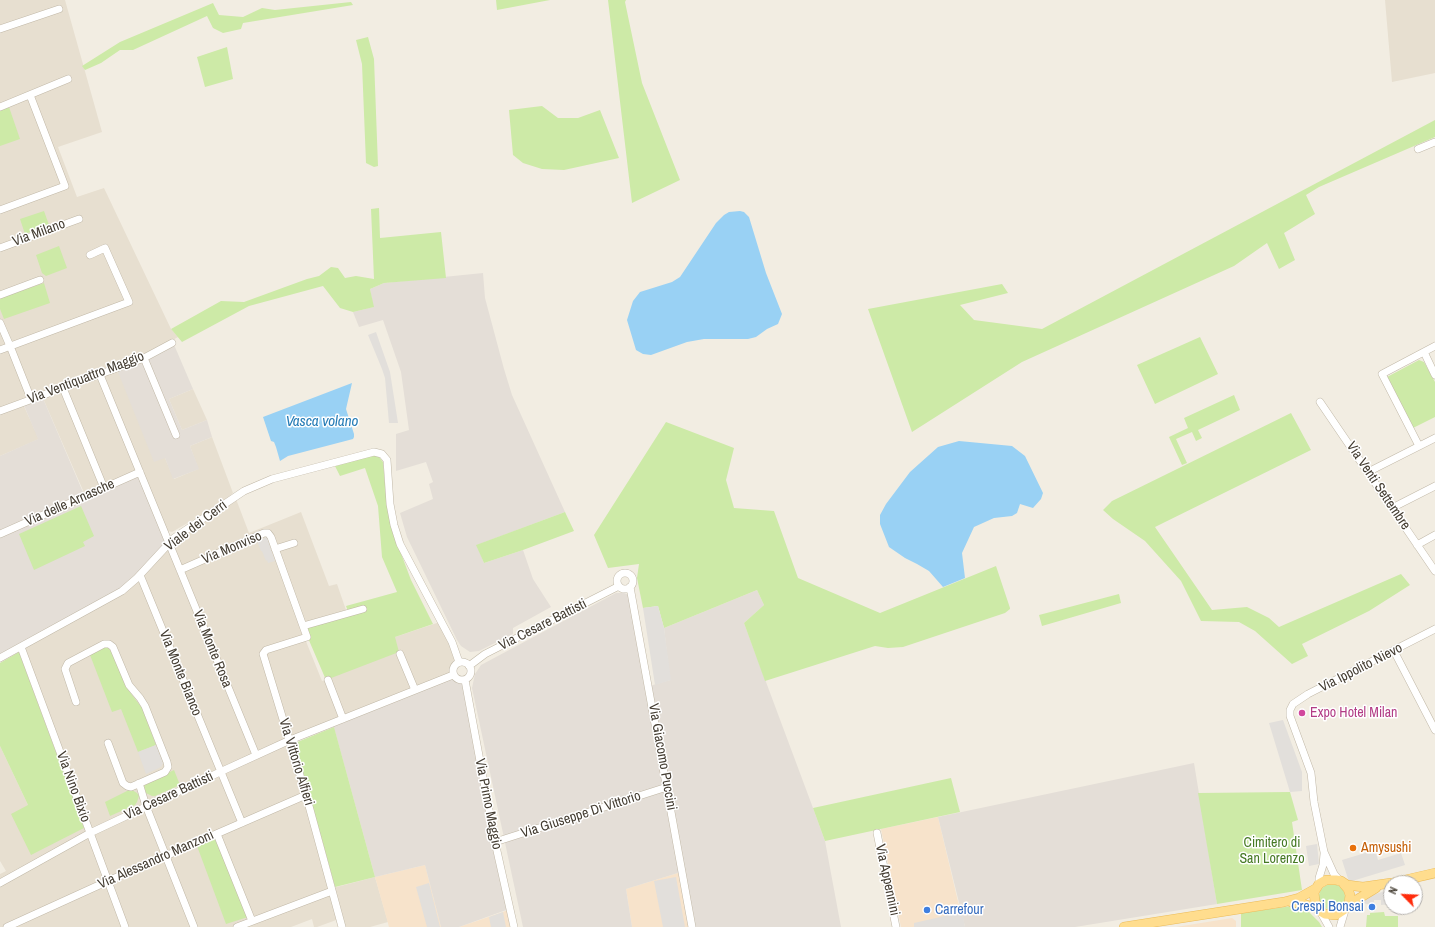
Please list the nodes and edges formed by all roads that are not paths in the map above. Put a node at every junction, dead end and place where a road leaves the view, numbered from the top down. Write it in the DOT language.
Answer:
graph roads {
  1 [pos="59,9"];
  2 [pos="0,29"];
  3 [pos="68,79"];
  4 [pos="30,95"];
  5 [pos="0,107"];
  6 [pos="1435,142"];
  7 [pos="1418,149"];
  8 [pos="0,210"];
  9 [pos="79,219"];
  10 [pos="0,248"];
  11 [pos="90,254"];
  12 [pos="40,280"];
  13 [pos="0,295"];
  14 [pos="0,324"];
  15 [pos="172,343"];
  16 [pos="10,346"];
  17 [pos="1435,346"];
  18 [pos="0,350"];
  19 [pos="1424,352"];
  20 [pos="144,358"];
  21 [pos="100,375"];
  22 [pos="1435,375"];
  23 [pos="63,388"];
  24 [pos="31,399"];
  25 [pos="1320,402"];
  26 [pos="0,411"];
  27 [pos="176,435"];
  28 [pos="1435,438"];
  29 [pos="1419,446"];
  30 [pos="140,472"];
  31 [pos="1368,472"];
  32 [pos="1435,486"];
  33 [pos="104,488"];
  34 [pos="1392,508"];
  35 [pos="0,534"];
  36 [pos="1435,535"];
  37 [pos="169,543"];
  38 [pos="294,543"];
  39 [pos="1417,544"];
  40 [pos="276,549"];
  41 [pos="180,570"];
  42 [pos="1435,570"];
  43 [pos="140,575"];
  44 [pos="619,586"];
  45 [pos="630,587"];
  46 [pos="363,610"];
  47 [pos="303,626"];
  48 [pos="1435,629"];
  49 [pos="21,648"];
  50 [pos="1394,651"];
  51 [pos="400,654"];
  52 [pos="0,658"];
  53 [pos="459,662"];
  54 [pos="469,666"];
  55 [pos="453,675"];
  56 [pos="328,680"];
  57 [pos="465,680"];
  58 [pos="415,690"];
  59 [pos="76,702"];
  60 [pos="343,719"];
  61 [pos="1435,730"];
  62 [pos="290,740"];
  63 [pos="108,742"];
  64 [pos="256,755"];
  65 [pos="220,772"];
  66 [pos="138,783"];
  67 [pos="667,787"];
  68 [pos="306,795"];
  69 [pos="146,806"];
  70 [pos="242,823"];
  71 [pos="90,833"];
  72 [pos="877,833"];
  73 [pos="217,834"];
  74 [pos="495,842"];
  75 [pos="1324,852"];
  76 [pos="166,856"];
  77 [pos="1435,873"];
  78 [pos="1423,876"];
  79 [pos="108,881"];
  80 [pos="0,882"];
  81 [pos="1341,882"];
  82 [pos="1381,885"];
  83 [pos="1317,886"];
  84 [pos="332,891"];
  85 [pos="1284,902"];
  86 [pos="1347,906"];
  87 [pos="1319,910"];
  88 [pos="252,921"];
  89 [pos="8,927"];
  90 [pos="125,927"];
  91 [pos="194,927"];
  92 [pos="237,927"];
  93 [pos="342,927"];
  94 [pos="514,927"];
  95 [pos="692,927"];
  96 [pos="896,927"];
  97 [pos="1124,927"];
  98 [pos="1329,927"];
  99 [pos="1340,927"];
  1 -- 2 [label="street"];
  3 -- 4 [label="street"];
  4 -- 5 [label="street"];
  4 -- 8 [label="street"];
  6 -- 7 [label="street"];
  9 -- 10 [label="street, Via Milano"];
  11 -- 16 [label="street"];
  12 -- 13 [label="street"];
  14 -- 16 [label="street"];
  15 -- 20 [label="street, Via Ventiquattro Maggio"];
  16 -- 18 [label="street"];
  16 -- 24 [label="street"];
  17 -- 19 [label="street"];
  19 -- 22 [label="street"];
  19 -- 29 [label="street"];
  20 -- 21 [label="street, Via Ventiquattro Maggio"];
  20 -- 27 [label="street"];
  21 -- 23 [label="street, Via Ventiquattro Maggio"];
  21 -- 30 [label="street, Via Monte Rosa"];
  23 -- 24 [label="street, Via Ventiquattro Maggio"];
  23 -- 33 [label="street"];
  24 -- 26 [label="street, Via Ventiquattro Maggio"];
  25 -- 31 [label="street, Via Venti Settembre"];
  28 -- 29 [label="street"];
  29 -- 31 [label="street"];
  30 -- 33 [label="street, Via delle Arnasche"];
  30 -- 37 [label="street, Via Monte Rosa"];
  31 -- 34 [label="street, Via Venti Settembre"];
  32 -- 34 [label="street"];
  33 -- 35 [label="street, Via delle Arnasche"];
  34 -- 39 [label="street, Via Venti Settembre"];
  36 -- 39 [label="street"];
  37 -- 41 [label="street, Via Monte Rosa"];
  37 -- 43 [label="street, Viale dei Cerri"];
  37 -- 53 [label="street, Viale dei Cerri"];
  38 -- 40 [label="street, Via Monviso"];
  39 -- 42 [label="street, Via Venti Settembre"];
  40 -- 41 [label="street, Via Monviso"];
  40 -- 47 [label="street, Via Monviso"];
  41 -- 64 [label="street, Via Monte Rosa"];
  43 -- 49 [label="street, Viale dei Cerri"];
  43 -- 65 [label="street, Via Monte Bianco"];
  44 -- 45 [label="street"];
  44 -- 45 [label="street"];
  44 -- 54 [label="street, Via Cesare Battisti"];
  45 -- 67 [label="street, Via Giacomo Puccini"];
  46 -- 47 [label="street"];
  47 -- 62 [label="street, Via Vittorio Alfieri"];
  48 -- 50 [label="street, Via Ippolito Nievo"];
  49 -- 52 [label="street, Viale dei Cerri"];
  49 -- 71 [label="street, Via Nino Bixio"];
  50 -- 61 [label="street"];
  50 -- 75 [label="street, Via Ippolito Nievo"];
  51 -- 58 [label="street"];
  53 -- 54 [label="street"];
  53 -- 55 [label="street"];
  54 -- 57 [label="street, Via Primo Maggio"];
  55 -- 57 [label="street"];
  55 -- 58 [label="street, Via Cesare Battisti"];
  56 -- 60 [label="street"];
  57 -- 74 [label="street, Via Primo Maggio"];
  58 -- 60 [label="street, Via Cesare Battisti"];
  59 -- 66 [label="street"];
  60 -- 62 [label="street, Via Cesare Battisti"];
  62 -- 64 [label="street, Via Cesare Battisti"];
  62 -- 68 [label="street, Via Vittorio Alfieri"];
  63 -- 66 [label="street"];
  64 -- 65 [label="street, Via Cesare Battisti"];
  65 -- 69 [label="street, Via Cesare Battisti"];
  65 -- 70 [label="street, Via Monte Bianco"];
  66 -- 69 [label="street"];
  67 -- 74 [label="street, Via Giuseppe Di Vittorio"];
  67 -- 95 [label="street, Via Giacomo Puccini"];
  68 -- 70 [label="street, Via Alessandro Manzoni"];
  68 -- 84 [label="street, Via Vittorio Alfieri"];
  69 -- 71 [label="street, Via Cesare Battisti"];
  69 -- 76 [label="street"];
  70 -- 73 [label="street, Via Alessandro Manzoni"];
  71 -- 79 [label="street, Via Nino Bixio"];
  71 -- 80 [label="street, Via Cesare Battisti"];
  72 -- 96 [label="street, Via Appennini"];
  73 -- 76 [label="street, Via Alessandro Manzoni"];
  73 -- 88 [label="street"];
  74 -- 94 [label="street, Via Primo Maggio"];
  75 -- 81 [label="street"];
  75 -- 83 [label="street"];
  76 -- 79 [label="street, Via Alessandro Manzoni"];
  76 -- 91 [label="street"];
  77 -- 78 [label="main road"];
  79 -- 89 [label="street, Via Alessandro Manzoni"];
  79 -- 90 [label="street, Via Nino Bixio"];
  81 -- 82 [label="main road"];
  81 -- 83 [label="main road"];
  81 -- 86 [label="main road"];
  82 -- 86 [label="main road"];
  83 -- 85 [label="main road"];
  83 -- 87 [label="main road"];
  84 -- 88 [label="street"];
  84 -- 93 [label="street, Via Vittorio Alfieri"];
  85 -- 87 [label="main road"];
  85 -- 97 [label="main road"];
  86 -- 87 [label="main road"];
  86 -- 99 [label="street"];
  87 -- 98 [label="street"];
  88 -- 92 [label="street"];
}
